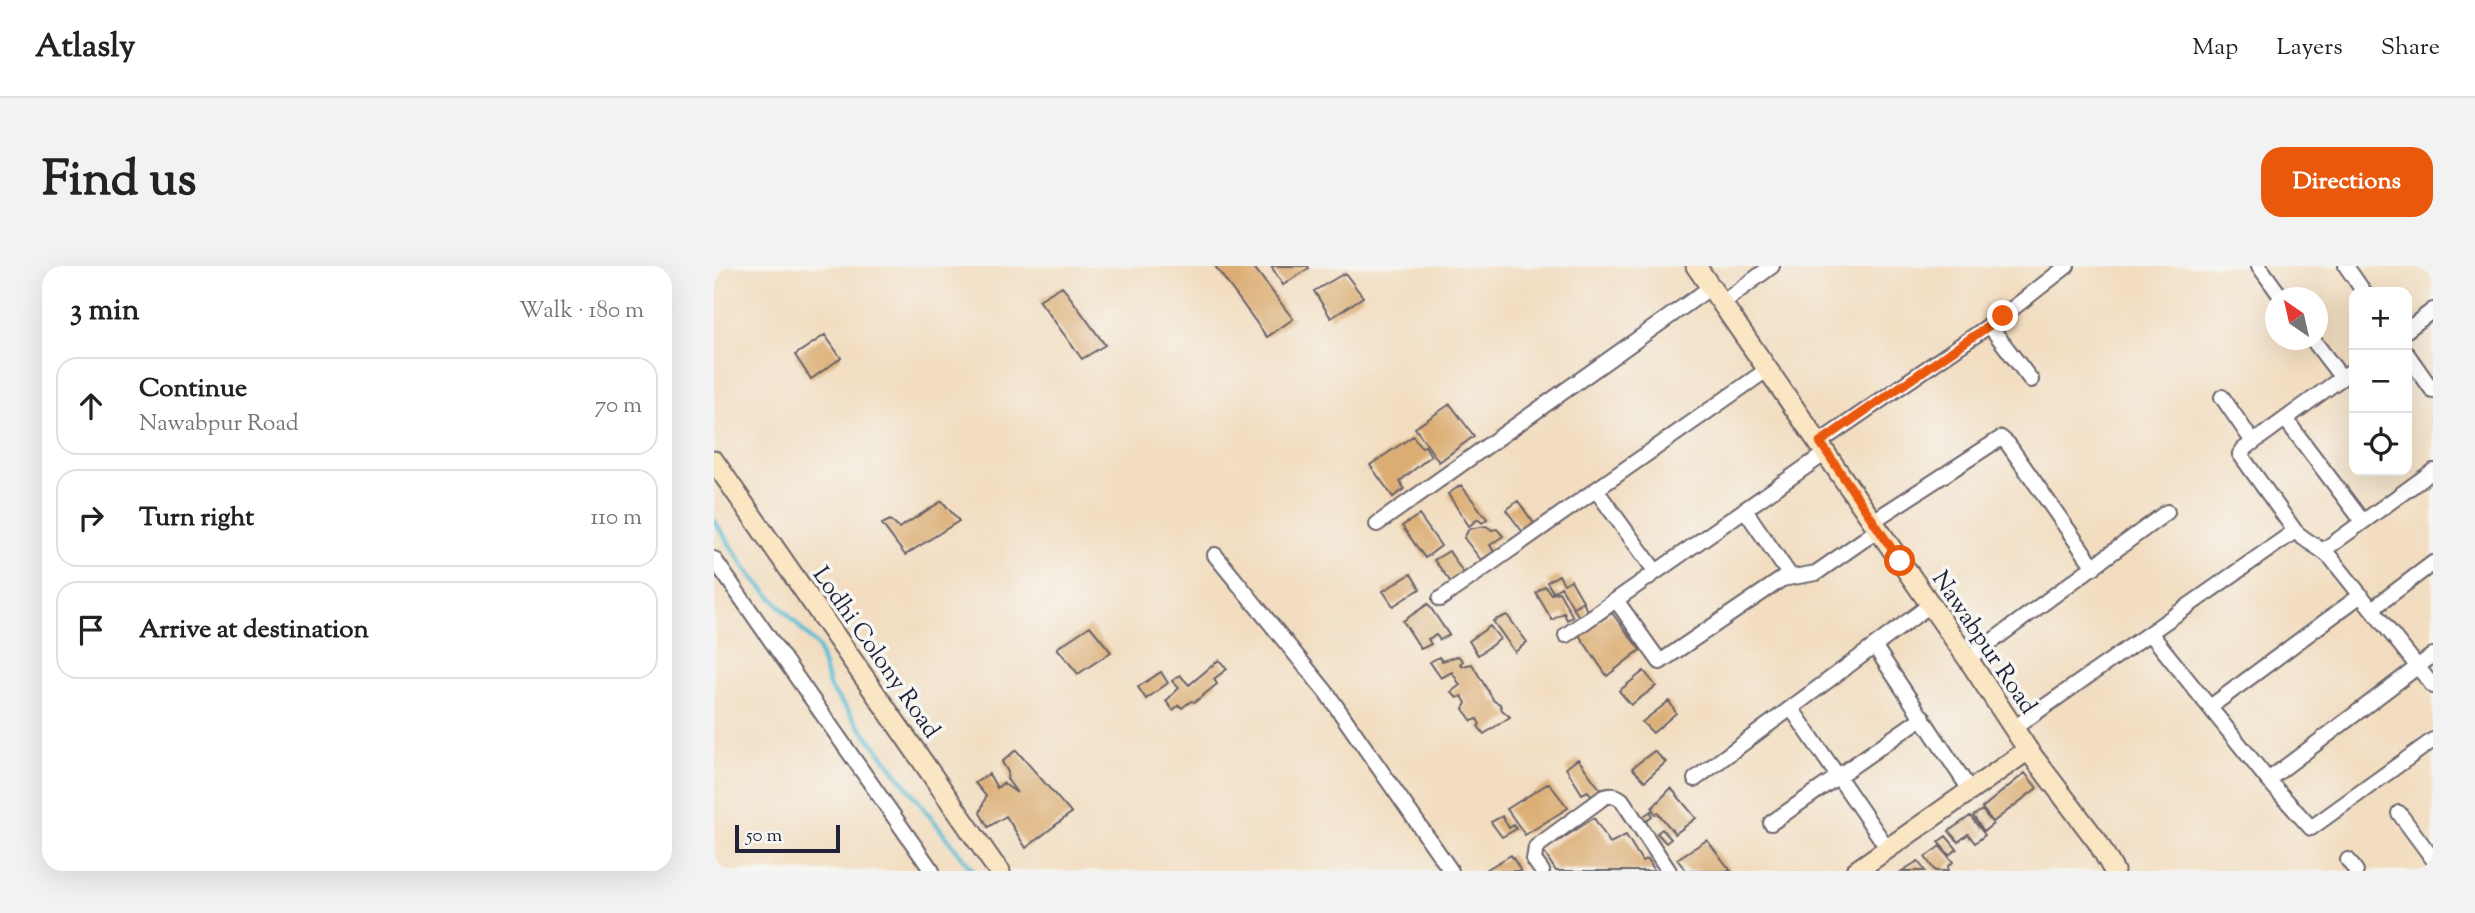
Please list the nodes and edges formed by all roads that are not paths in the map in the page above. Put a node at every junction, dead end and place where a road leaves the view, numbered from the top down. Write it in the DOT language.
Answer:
graph roads {
  1 [pos="1696,266"];
  2 [pos="1772,266"];
  3 [pos="2067,266"];
  4 [pos="2259,266"];
  5 [pos="2346,266"];
  6 [pos="2274,287"];
  7 [pos="2361,287"];
  8 [pos="1716,295"];
  9 [pos="2433,310"];
  10 [pos="1989,326"];
  11 [pos="2412,326"];
  12 [pos="2321,350"];
  13 [pos="2412,361"];
  14 [pos="1768,369"];
  15 [pos="2349,373"];
  16 [pos="2342,378"];
  17 [pos="2031,380"];
  18 [pos="2433,391"];
  19 [pos="2222,397"];
  20 [pos="2286,420"];
  21 [pos="2253,442"];
  22 [pos="1823,447"];
  23 [pos="714,461"];
  24 [pos="2433,471"];
  25 [pos="1596,490"];
  26 [pos="1745,510"];
  27 [pos="2168,512"];
  28 [pos="2360,518"];
  29 [pos="1377,524"];
  30 [pos="1876,525"];
  31 [pos="2295,531"];
  32 [pos="2324,550"];
  33 [pos="1215,555"];
  34 [pos="714,559"];
  35 [pos="2433,563"];
  36 [pos="2094,567"];
  37 [pos="1656,572"];
  38 [pos="1791,577"];
  39 [pos="2361,595"];
  40 [pos="1440,599"];
  41 [pos="1616,600"];
  42 [pos="1930,605"];
  43 [pos="2372,609"];
  44 [pos="2150,634"];
  45 [pos="1566,635"];
  46 [pos="1875,647"];
  47 [pos="2433,655"];
  48 [pos="1968,659"];
  49 [pos="2418,667"];
  50 [pos="2433,686"];
  51 [pos="2210,707"];
  52 [pos="1791,708"];
  53 [pos="1923,717"];
  54 [pos="2014,728"];
  55 [pos="2433,740"];
  56 [pos="2028,750"];
  57 [pos="1839,776"];
  58 [pos="1695,779"];
  59 [pos="2268,780"];
  60 [pos="1970,790"];
  61 [pos="2399,813"];
  62 [pos="1770,823"];
  63 [pos="1888,849"];
  64 [pos="2433,859"];
  65 [pos="990,869"];
  66 [pos="932,871"];
  67 [pos="1451,871"];
  68 [pos="1542,871"];
  69 [pos="1669,871"];
  70 [pos="1856,871"];
  71 [pos="2115,871"];
  1 -- 8 [label="street, Nawabpur Road"];
  2 -- 8 [label="street"];
  3 -- 10 [label="street"];
  4 -- 6 [label="street"];
  5 -- 7 [label="street"];
  8 -- 14 [label="street, Nawabpur Road"];
  8 -- 29 [label="street"];
  9 -- 11 [label="street"];
  10 -- 17 [label="street"];
  10 -- 22 [label="street"];
  12 -- 16 [label="street"];
  13 -- 18 [label="street"];
  14 -- 22 [label="street, Nawabpur Road"];
  14 -- 25 [label="street"];
  15 -- 16 [label="street"];
  16 -- 20 [label="street"];
  19 -- 21 [label="street"];
  20 -- 21 [label="street"];
  20 -- 28 [label="street"];
  21 -- 31 [label="street"];
  22 -- 26 [label="street"];
  22 -- 30 [label="street, Nawabpur Road"];
  23 -- 65 [label="street, Lodhi Colony Road"];
  24 -- 32 [label="street"];
  25 -- 37 [label="street"];
  25 -- 40 [label="street"];
  26 -- 37 [label="street"];
  26 -- 38 [label="street"];
  27 -- 36 [label="street"];
  30 -- 36 [label="street"];
  30 -- 38 [label="street"];
  30 -- 42 [label="street, Nawabpur Road"];
  31 -- 32 [label="street"];
  31 -- 44 [label="street"];
  32 -- 39 [label="street"];
  33 -- 67 [label="street"];
  34 -- 66 [label="street"];
  35 -- 43 [label="street"];
  36 -- 48 [label="street"];
  37 -- 41 [label="street"];
  38 -- 41 [label="street"];
  39 -- 43 [label="street"];
  39 -- 51 [label="street"];
  41 -- 45 [label="street"];
  42 -- 46 [label="street"];
  42 -- 48 [label="street, Nawabpur Road"];
  43 -- 49 [label="street"];
  44 -- 51 [label="street"];
  44 -- 54 [label="street"];
  46 -- 52 [label="street"];
  46 -- 53 [label="street"];
  47 -- 49 [label="street"];
  48 -- 54 [label="street, Nawabpur Road"];
  49 -- 50 [label="street"];
  49 -- 59 [label="street"];
  51 -- 59 [label="street"];
  52 -- 57 [label="street"];
  52 -- 58 [label="street"];
  53 -- 57 [label="street"];
  53 -- 60 [label="street"];
  54 -- 56 [label="street, Nawabpur Road"];
  55 -- 59 [label="street"];
  56 -- 60 [label="street"];
  56 -- 71 [label="street, Nawabpur Road"];
  57 -- 62 [label="street"];
  57 -- 63 [label="street"];
  60 -- 63 [label="street"];
  61 -- 64 [label="street"];
  63 -- 70 [label="street"];
  68 -- 69 [label="street"];
}
